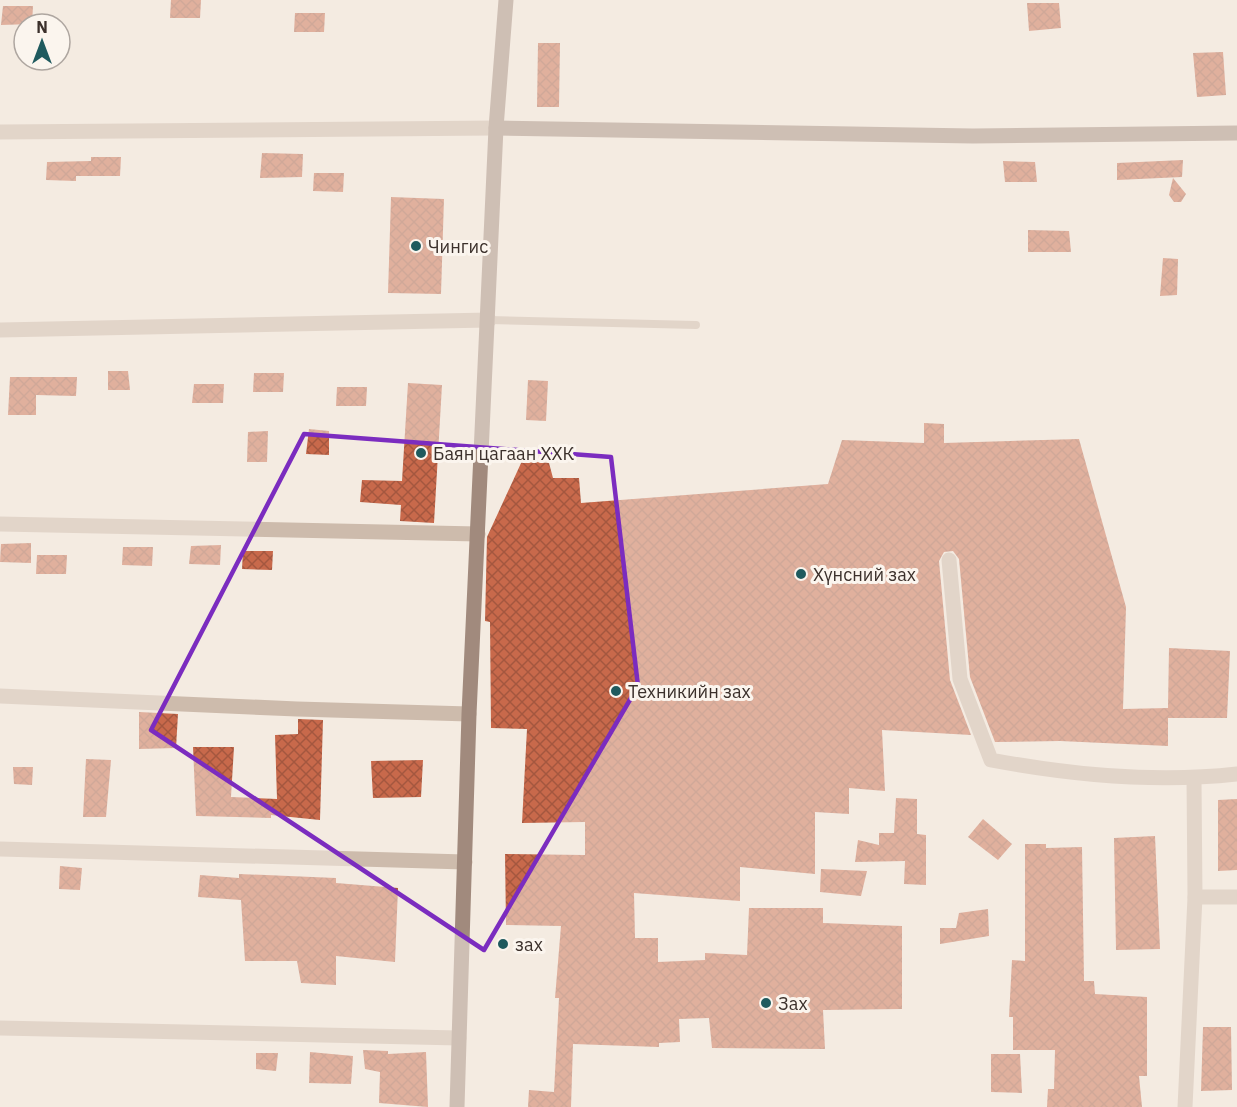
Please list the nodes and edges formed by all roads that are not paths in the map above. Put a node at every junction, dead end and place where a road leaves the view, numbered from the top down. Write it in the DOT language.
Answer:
graph roads {
  1 [pos="506,0"];
  2 [pos="496,128"];
  3 [pos="0,132"];
  4 [pos="1237,133"];
  5 [pos="489,320"];
  6 [pos="696,325"];
  7 [pos="0,330"];
  8 [pos="0,524"];
  9 [pos="478,534"];
  10 [pos="949,560"];
  11 [pos="0,696"];
  12 [pos="469,714"];
  13 [pos="1237,774"];
  14 [pos="1194,779"];
  15 [pos="0,849"];
  16 [pos="465,862"];
  17 [pos="1195,897"];
  18 [pos="1237,897"];
  19 [pos="0,1028"];
  20 [pos="459,1038"];
  21 [pos="457,1107"];
  22 [pos="1185,1107"];
  1 -- 2 [label="main road"];
  2 -- 3 [label="street"];
  2 -- 4 [label="main road"];
  2 -- 5 [label="main road"];
  5 -- 6 [label="lane"];
  5 -- 7 [label="street"];
  5 -- 9 [label="main road"];
  8 -- 9 [label="street"];
  9 -- 12 [label="main road"];
  10 -- 14 [label="street"];
  11 -- 12 [label="street"];
  12 -- 16 [label="main road"];
  13 -- 14 [label="street"];
  14 -- 17 [label="street"];
  15 -- 16 [label="street"];
  16 -- 20 [label="main road"];
  17 -- 18 [label="street"];
  17 -- 22 [label="street"];
  19 -- 20 [label="street"];
  20 -- 21 [label="main road"];
}
